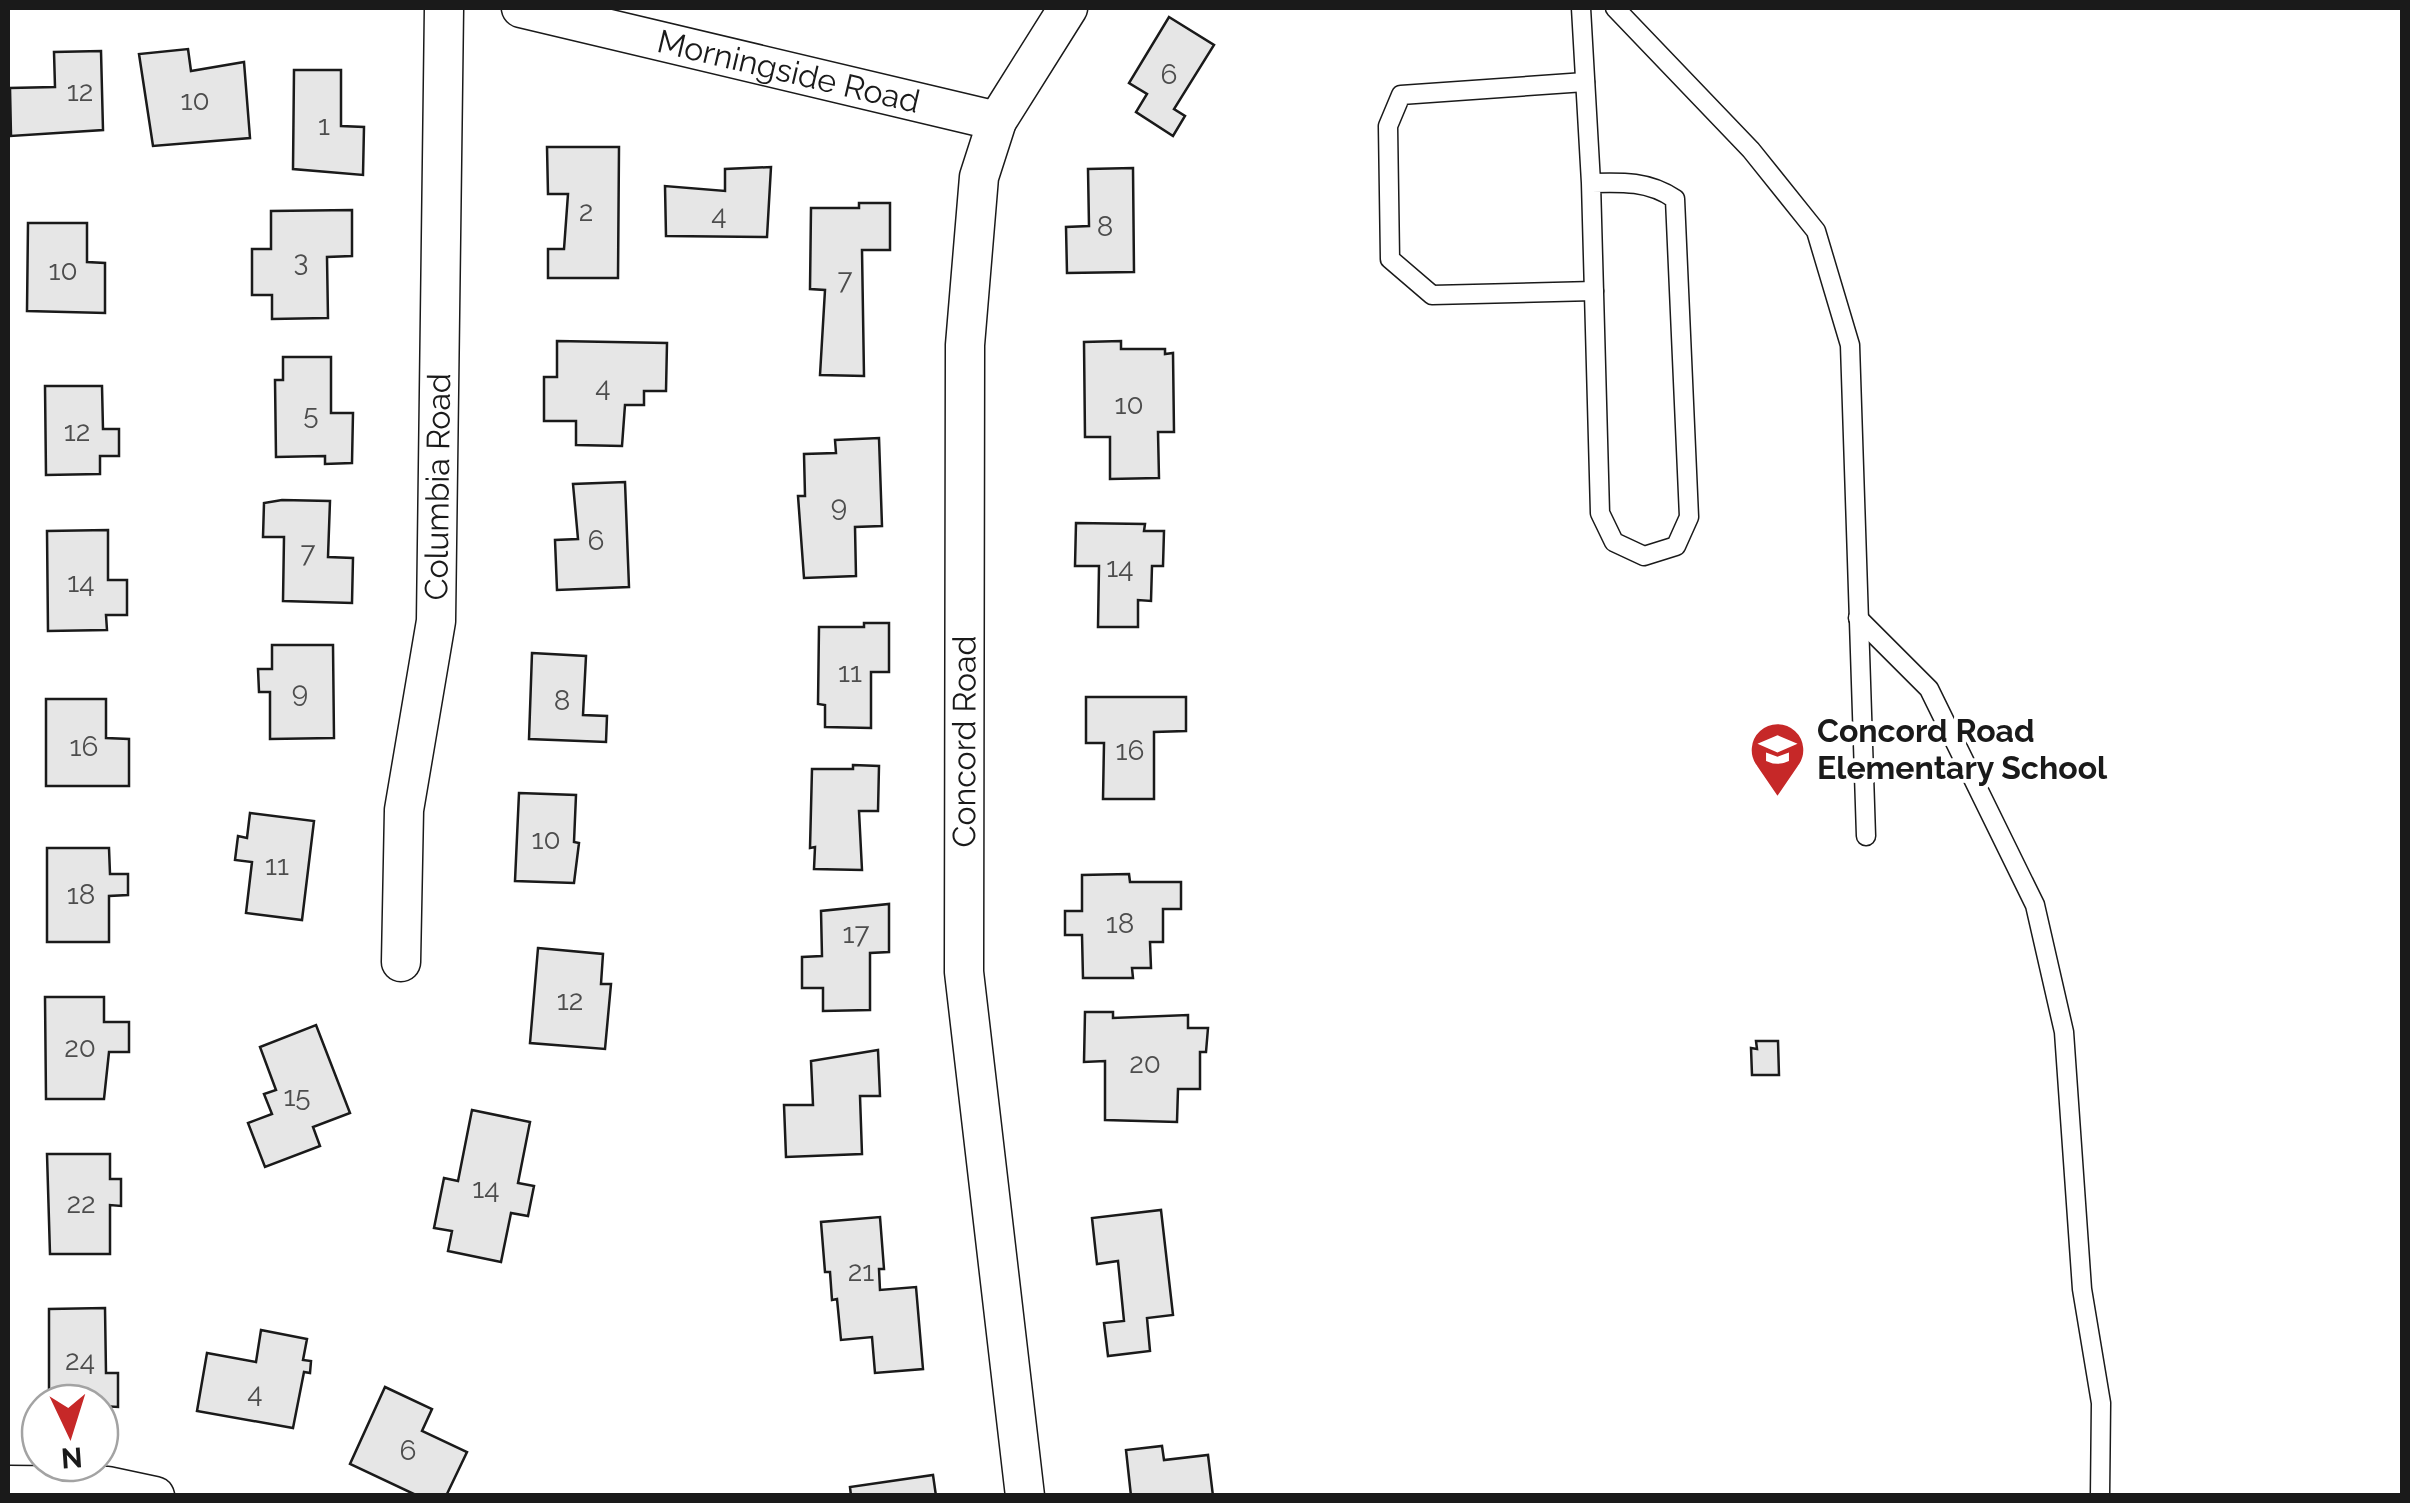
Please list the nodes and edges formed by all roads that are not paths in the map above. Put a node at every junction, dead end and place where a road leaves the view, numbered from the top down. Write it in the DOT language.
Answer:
graph roads {
  1 [pos="444,8"];
  2 [pos="520,8"];
  3 [pos="1068,8"];
  4 [pos="1580,8"];
  5 [pos="1615,8"];
  6 [pos="1585,82"];
  7 [pos="997,121"];
  8 [pos="1591,184"];
  9 [pos="1594,291"];
  10 [pos="1858,618"];
  11 [pos="1866,836"];
  12 [pos="401,962"];
  13 [pos="8,1485"];
  14 [pos="155,1496"];
  15 [pos="1025,1496"];
  16 [pos="2100,1496"];
  1 -- 12 [label="street, Columbia Road"];
  2 -- 7 [label="street, Morningside Road"];
  3 -- 7 [label="street, Concord Road"];
  4 -- 6 [label="lane"];
  5 -- 10 [label="lane"];
  6 -- 8 [label="lane"];
  6 -- 9 [label="lane"];
  7 -- 15 [label="street, Concord Road"];
  8 -- 9 [label="lane"];
  8 -- 9 [label="lane"];
  10 -- 11 [label="lane"];
  10 -- 16 [label="lane"];
  13 -- 14 [label="street"];
}
